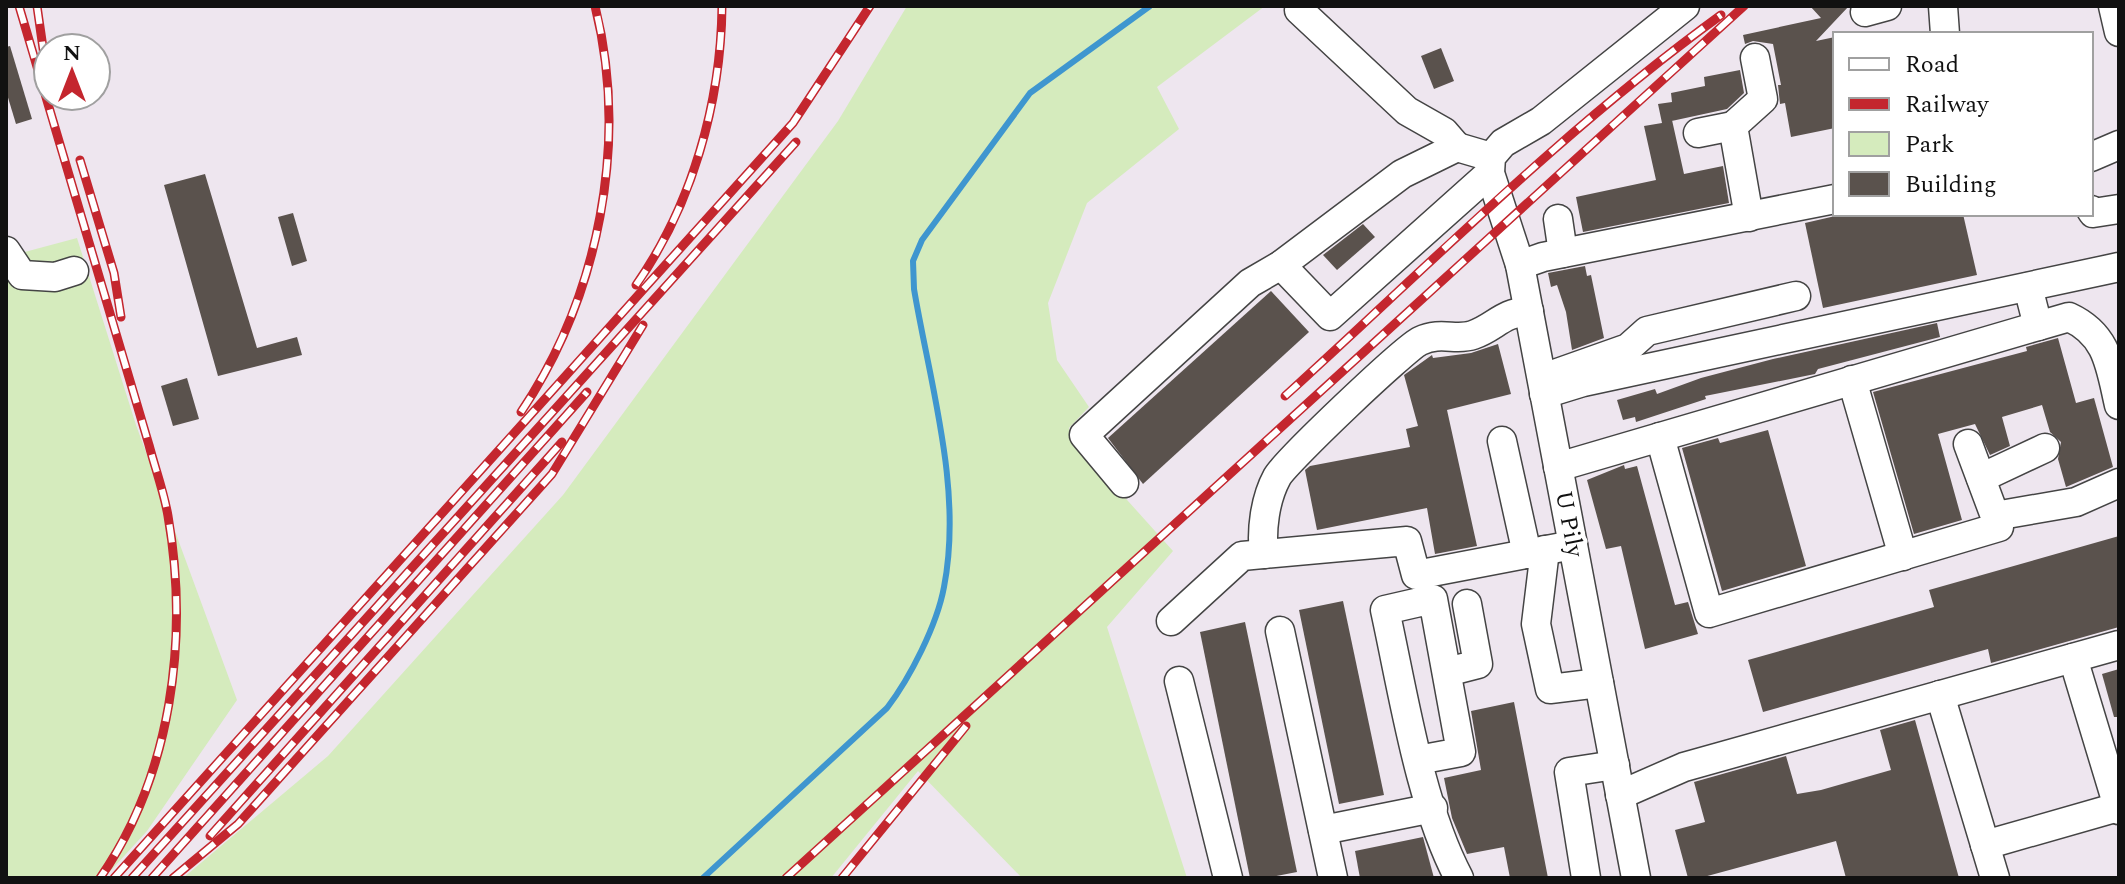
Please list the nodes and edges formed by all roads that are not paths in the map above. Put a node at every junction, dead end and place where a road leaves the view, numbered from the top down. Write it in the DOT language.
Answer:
graph roads {
  1 [pos="1943,6"];
  2 [pos="2113,6"];
  3 [pos="1675,9"];
  4 [pos="1299,10"];
  5 [pos="1945,32"];
  6 [pos="2119,32"];
  7 [pos="1755,58"];
  8 [pos="1733,126"];
  9 [pos="1698,133"];
  10 [pos="2119,145"];
  11 [pos="1457,147"];
  12 [pos="2093,156"];
  13 [pos="1491,165"];
  14 [pos="1833,199"];
  15 [pos="2119,209"];
  16 [pos="2093,213"];
  17 [pos="1749,217"];
  18 [pos="1558,219"];
  19 [pos="6,251"];
  20 [pos="1563,253"];
  21 [pos="1281,265"];
  22 [pos="1520,265"];
  23 [pos="2119,267"];
  24 [pos="74,271"];
  25 [pos="2028,287"];
  26 [pos="1796,296"];
  27 [pos="1529,311"];
  28 [pos="2038,326"];
  29 [pos="1852,380"];
  30 [pos="1543,386"];
  31 [pos="2119,405"];
  32 [pos="1660,437"];
  33 [pos="1502,441"];
  34 [pos="1968,444"];
  35 [pos="2045,448"];
  36 [pos="1558,467"];
  37 [pos="1981,478"];
  38 [pos="1124,483"];
  39 [pos="2119,483"];
  40 [pos="1995,516"];
  41 [pos="1573,545"];
  42 [pos="1536,552"];
  43 [pos="1264,554"];
  44 [pos="1903,556"];
  45 [pos="1467,604"];
  46 [pos="1171,621"];
  47 [pos="1280,631"];
  48 [pos="2119,645"];
  49 [pos="2073,658"];
  50 [pos="1447,672"];
  51 [pos="1179,681"];
  52 [pos="1599,683"];
  53 [pos="1940,695"];
  54 [pos="1418,760"];
  55 [pos="1615,765"];
  56 [pos="1620,795"];
  57 [pos="1433,808"];
  58 [pos="2119,808"];
  59 [pos="1323,830"];
  60 [pos="1985,845"];
  61 [pos="1228,878"];
  62 [pos="1332,878"];
  63 [pos="1459,878"];
  64 [pos="1586,878"];
  65 [pos="1636,878"];
  66 [pos="1995,878"];
  1 -- 5 [label="street"];
  2 -- 6 [label="street"];
  3 -- 13 [label="street"];
  4 -- 11 [label="street"];
  7 -- 8 [label="street"];
  8 -- 9 [label="street"];
  8 -- 17 [label="street"];
  10 -- 12 [label="street"];
  11 -- 13 [label="street"];
  11 -- 21 [label="street"];
  13 -- 21 [label="street"];
  13 -- 22 [label="street, U Pily"];
  14 -- 17 [label="street"];
  15 -- 16 [label="street"];
  17 -- 20 [label="street"];
  18 -- 20 [label="street"];
  19 -- 24 [label="street"];
  20 -- 22 [label="street"];
  21 -- 38 [label="street"];
  22 -- 27 [label="street, U Pily"];
  23 -- 25 [label="street"];
  25 -- 28 [label="street"];
  25 -- 30 [label="street"];
  26 -- 30 [label="street"];
  27 -- 30 [label="street, U Pily"];
  27 -- 43 [label="street"];
  28 -- 29 [label="street"];
  28 -- 31 [label="street"];
  29 -- 32 [label="street"];
  29 -- 44 [label="street"];
  30 -- 36 [label="street, U Pily"];
  32 -- 36 [label="street"];
  32 -- 44 [label="street"];
  33 -- 42 [label="street"];
  34 -- 37 [label="street"];
  35 -- 37 [label="street"];
  36 -- 41 [label="street, U Pily"];
  37 -- 40 [label="street"];
  39 -- 40 [label="street"];
  40 -- 44 [label="street"];
  41 -- 42 [label="street"];
  41 -- 52 [label="street, U Pily"];
  42 -- 43 [label="street"];
  42 -- 52 [label="street"];
  43 -- 46 [label="street"];
  45 -- 50 [label="street"];
  47 -- 59 [label="street"];
  48 -- 49 [label="street"];
  49 -- 53 [label="street"];
  49 -- 58 [label="street"];
  50 -- 54 [label="street"];
  50 -- 54 [label="street"];
  51 -- 61 [label="street"];
  52 -- 55 [label="street, U Pily"];
  53 -- 56 [label="street"];
  53 -- 60 [label="street"];
  54 -- 57 [label="street"];
  55 -- 56 [label="street, U Pily"];
  55 -- 64 [label="street"];
  56 -- 65 [label="street, U Pily"];
  57 -- 59 [label="street"];
  57 -- 63 [label="street"];
  58 -- 60 [label="street"];
  59 -- 62 [label="street"];
  60 -- 66 [label="street"];
}
